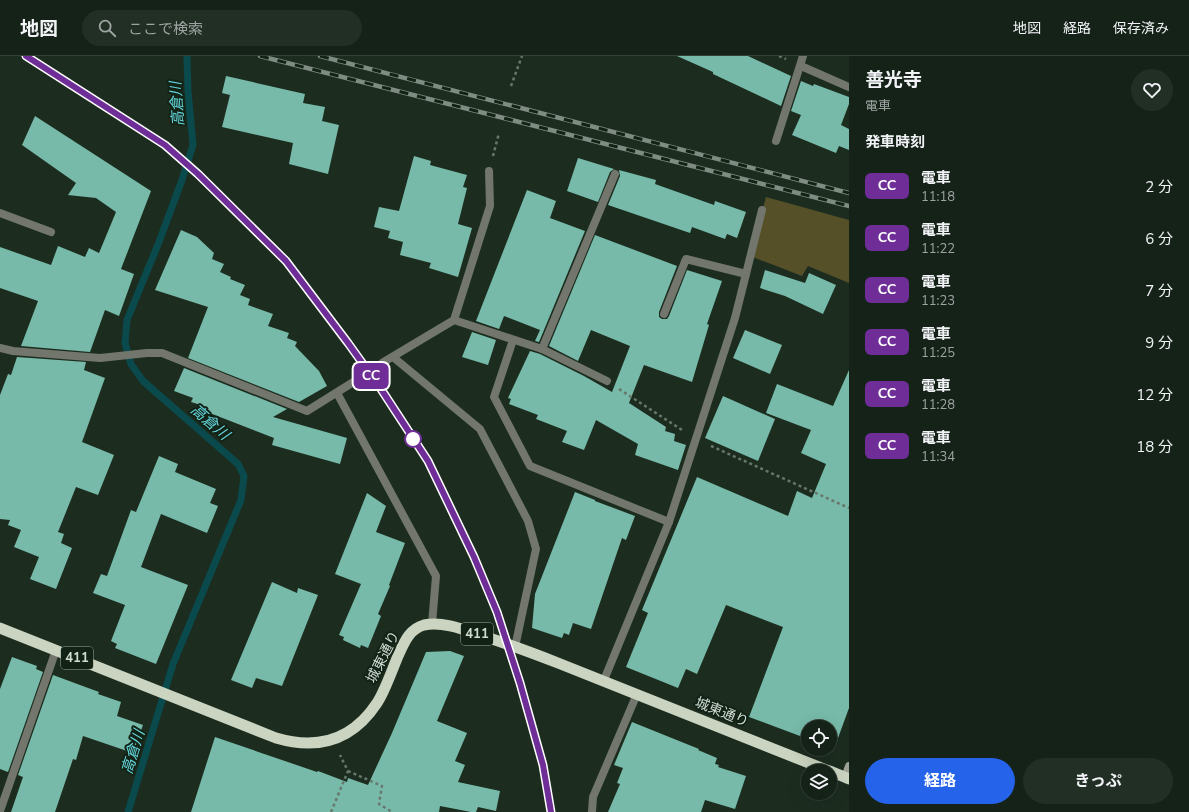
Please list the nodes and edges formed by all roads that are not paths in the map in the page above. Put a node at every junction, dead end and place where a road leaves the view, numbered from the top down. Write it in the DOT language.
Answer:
graph roads {
  1 [pos="803,56"];
  2 [pos="801,66"];
  3 [pos="849,87"];
  4 [pos="776,141"];
  5 [pos="489,171"];
  6 [pos="615,174"];
  7 [pos="762,210"];
  8 [pos="0,213"];
  9 [pos="51,232"];
  10 [pos="746,274"];
  11 [pos="664,314"];
  12 [pos="454,320"];
  13 [pos="513,340"];
  14 [pos="0,348"];
  15 [pos="542,349"];
  16 [pos="393,357"];
  17 [pos="382,363"];
  18 [pos="355,381"];
  19 [pos="607,381"];
  20 [pos="337,393"];
  21 [pos="669,522"];
  22 [pos="432,624"];
  23 [pos="0,628"];
  24 [pos="516,647"];
  25 [pos="56,650"];
  26 [pos="604,680"];
  27 [pos="637,694"];
  28 [pos="812,764"];
  29 [pos="849,766"];
  30 [pos="837,774"];
  31 [pos="847,778"];
  32 [pos="0,811"];
  33 [pos="592,812"];
  1 -- 2 [label="lane"];
  2 -- 3 [label="lane"];
  2 -- 4 [label="lane"];
  5 -- 12 [label="lane"];
  6 -- 15 [label="lane"];
  7 -- 10 [label="lane"];
  8 -- 9 [label="lane"];
  10 -- 11 [label="lane"];
  10 -- 21 [label="lane"];
  12 -- 13 [label="lane"];
  12 -- 16 [label="lane"];
  13 -- 15 [label="lane"];
  13 -- 21 [label="lane"];
  14 -- 20 [label="lane"];
  15 -- 19 [label="lane"];
  16 -- 17 [label="lane"];
  16 -- 24 [label="lane"];
  18 -- 20 [label="lane"];
  20 -- 22 [label="lane"];
  21 -- 26 [label="lane"];
  22 -- 24 [label="highway, 城東通り / 411"];
  22 -- 25 [label="highway, 城東通り / 411"];
  23 -- 25 [label="highway, 城東通り / 411"];
  24 -- 26 [label="highway, 城東通り / 411"];
  25 -- 32 [label="lane"];
  26 -- 27 [label="highway, 城東通り / 411"];
  27 -- 28 [label="highway, 城東通り / 411"];
  27 -- 33 [label="lane"];
  29 -- 31 [label="main road"];
  30 -- 31 [label="highway, 城東通り / 411"];
}
